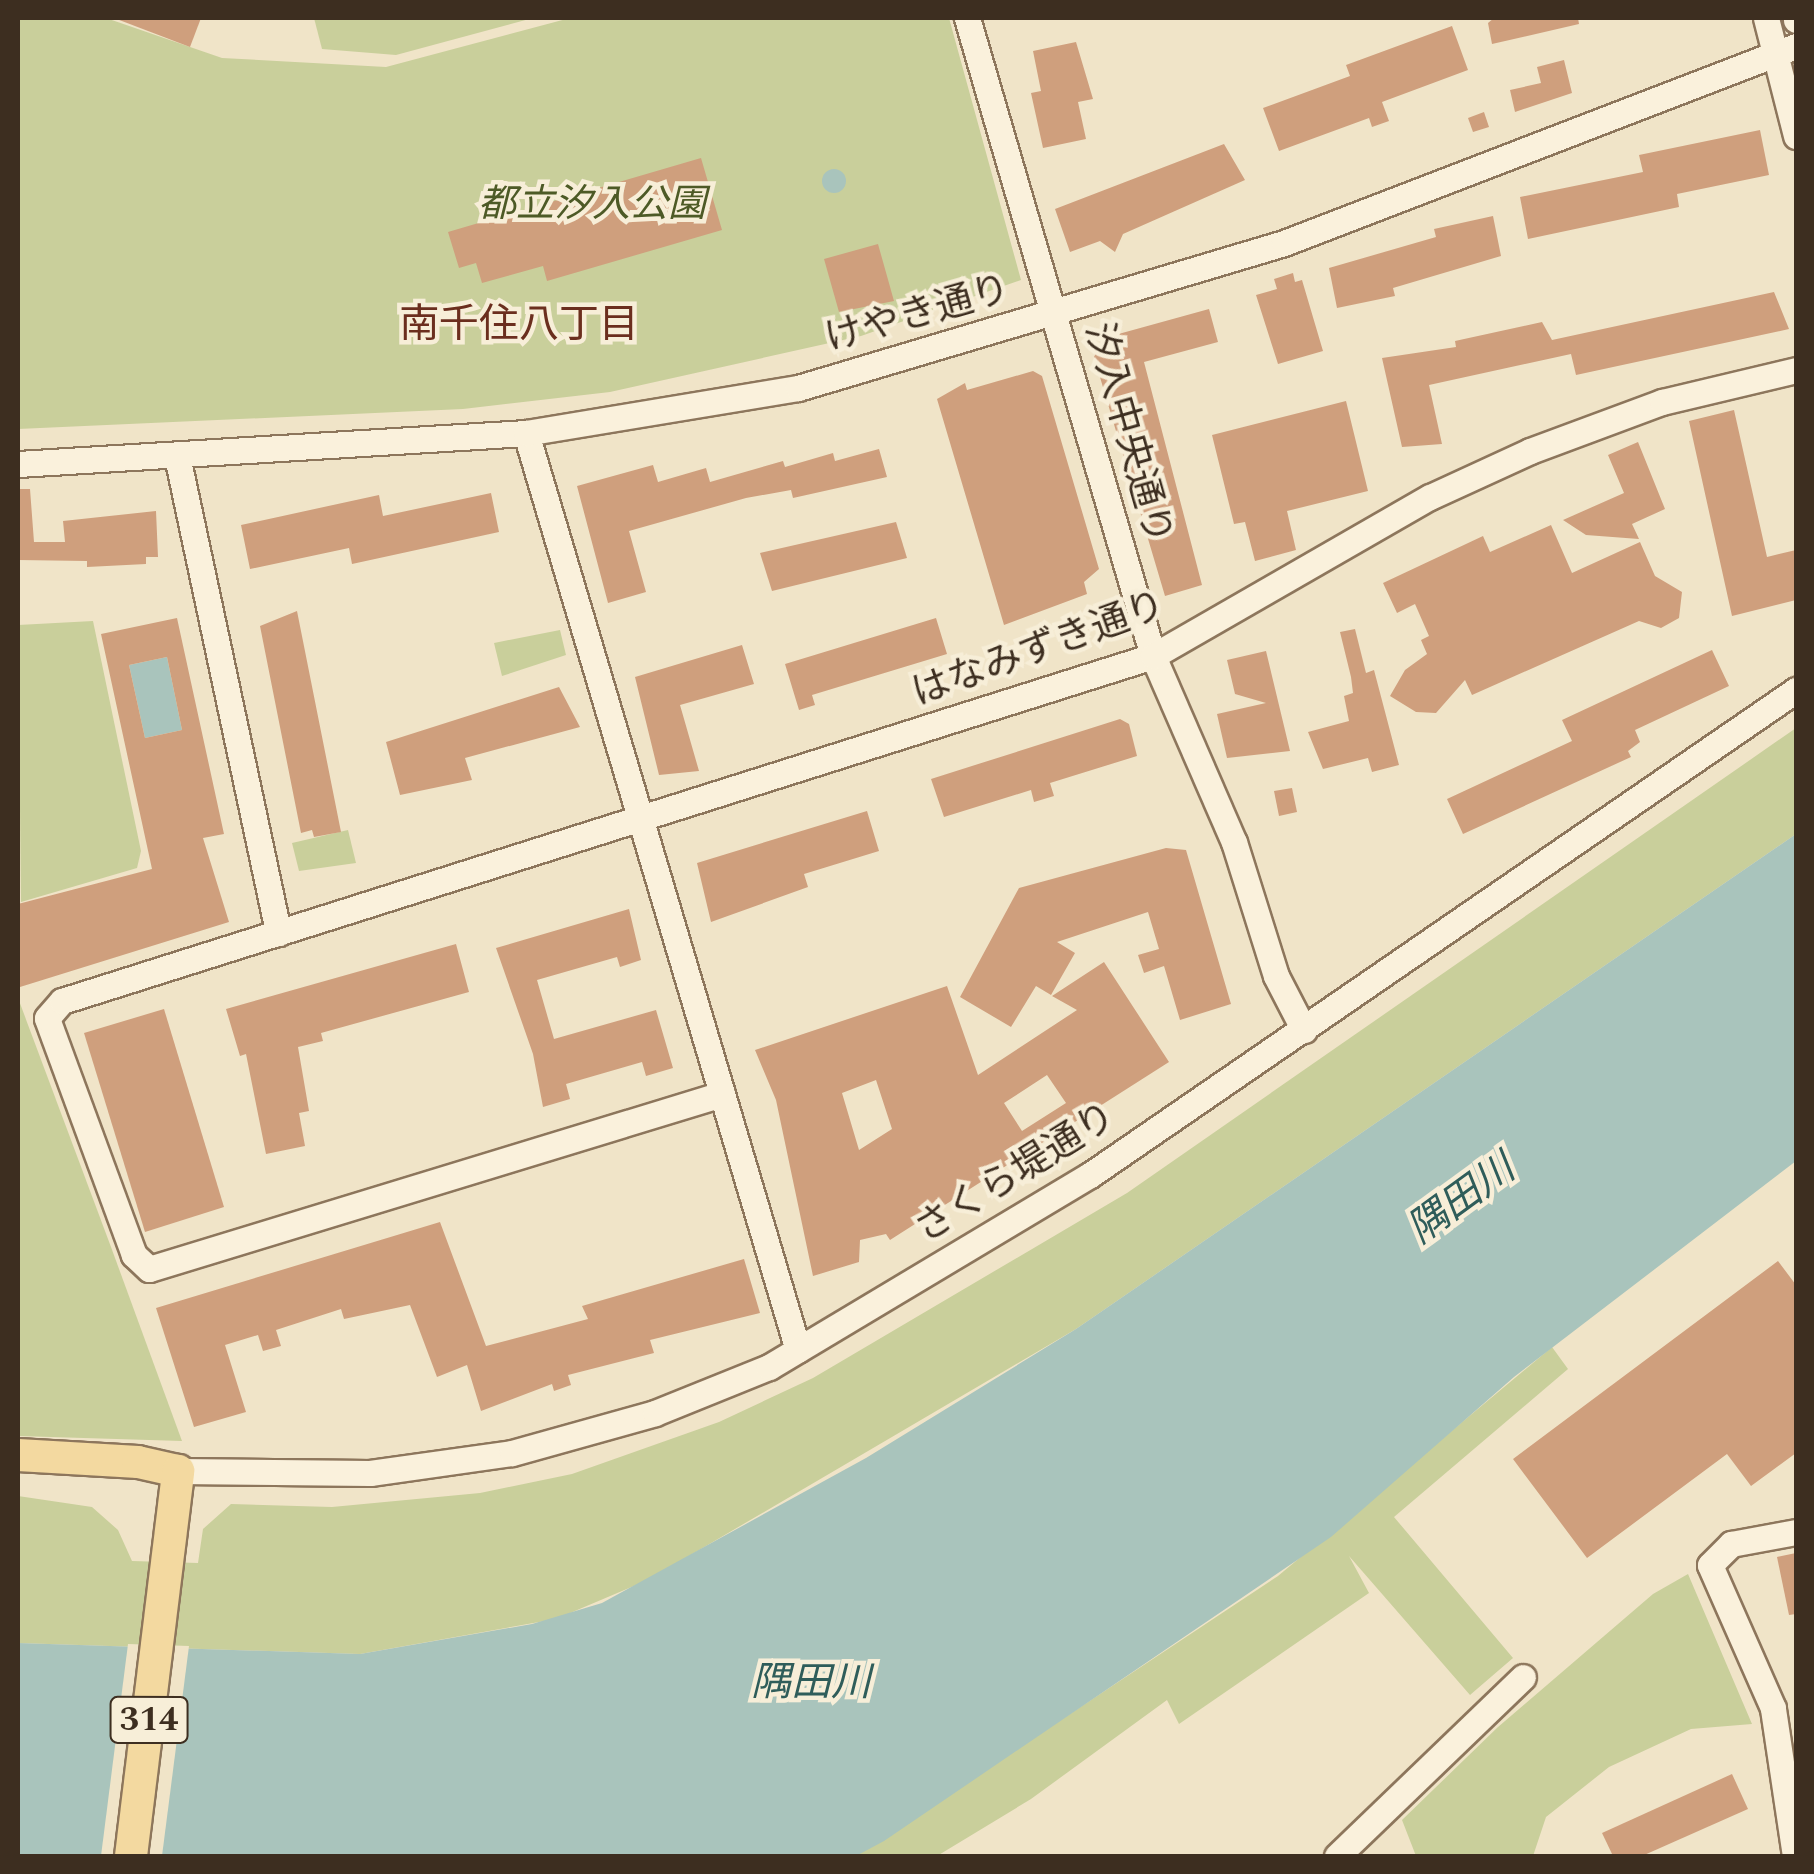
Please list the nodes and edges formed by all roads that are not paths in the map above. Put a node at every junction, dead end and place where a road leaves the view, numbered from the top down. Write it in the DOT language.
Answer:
graph roads {
  1 [pos="967,18"];
  2 [pos="1766,18"];
  3 [pos="1786,48"];
  4 [pos="1796,136"];
  5 [pos="1054,316"];
  6 [pos="1796,370"];
  7 [pos="526,433"];
  8 [pos="177,456"];
  9 [pos="18,464"];
  10 [pos="1153,656"];
  11 [pos="1796,690"];
  12 [pos="642,820"];
  13 [pos="278,933"];
  14 [pos="1304,1030"];
  15 [pos="722,1094"];
  16 [pos="798,1350"];
  17 [pos="18,1455"];
  18 [pos="178,1471"];
  19 [pos="18,1472"];
  20 [pos="1796,1532"];
  21 [pos="1523,1677"];
  22 [pos="1788,1732"];
  23 [pos="132,1856"];
  24 [pos="1337,1856"];
  25 [pos="1795,1856"];
  1 -- 5 [label="street, 汐入中央通り"];
  2 -- 3 [label="street"];
  3 -- 4 [label="street"];
  3 -- 5 [label="street, けやき通り"];
  5 -- 7 [label="street, けやき通り"];
  5 -- 10 [label="street, 汐入中央通り"];
  6 -- 10 [label="street, はなみずき通り"];
  7 -- 8 [label="street, けやき通り"];
  7 -- 12 [label="street"];
  8 -- 9 [label="street, けやき通り"];
  8 -- 13 [label="street"];
  10 -- 12 [label="street, はなみずき通り"];
  10 -- 14 [label="street, 汐入中央通り"];
  11 -- 14 [label="street, さくら堤通り"];
  12 -- 13 [label="street, はなみずき通り"];
  12 -- 15 [label="street"];
  13 -- 15 [label="street, はなみずき通り"];
  14 -- 16 [label="street, さくら堤通り"];
  15 -- 16 [label="street"];
  16 -- 18 [label="street, さくら堤通り"];
  17 -- 18 [label="main road"];
  18 -- 19 [label="main road"];
  18 -- 23 [label="main road, 314"];
  20 -- 22 [label="street"];
  21 -- 24 [label="street"];
  22 -- 25 [label="street"];
}
